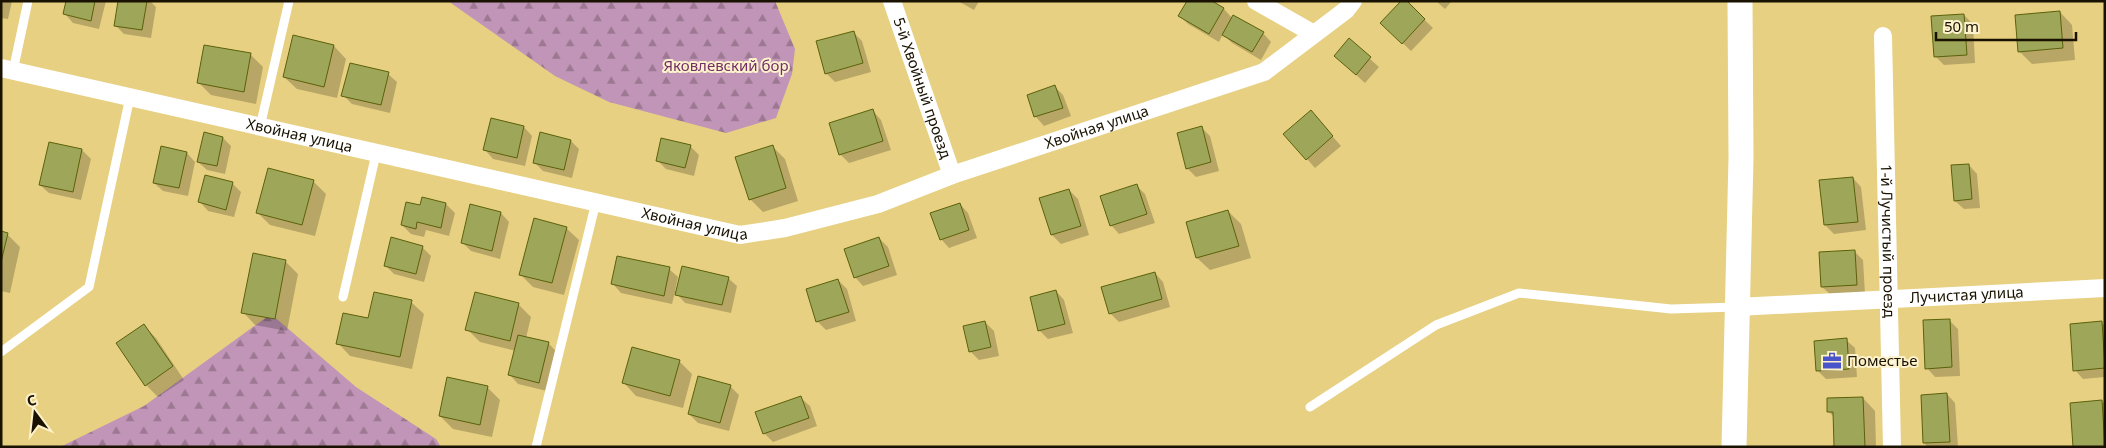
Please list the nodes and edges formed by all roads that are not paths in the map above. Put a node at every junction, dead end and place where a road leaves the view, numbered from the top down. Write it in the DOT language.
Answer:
graph roads {
  1 [pos="28,1"];
  2 [pos="289,1"];
  3 [pos="892,1"];
  4 [pos="1256,1"];
  5 [pos="1354,1"];
  6 [pos="1740,1"];
  7 [pos="1314,34"];
  8 [pos="1883,36"];
  9 [pos="7,69"];
  10 [pos="130,98"];
  11 [pos="260,127"];
  12 [pos="376,154"];
  13 [pos="952,175"];
  14 [pos="596,202"];
  15 [pos="2105,288"];
  16 [pos="343,297"];
  17 [pos="1890,300"];
  18 [pos="1738,307"];
  19 [pos="1,352"];
  20 [pos="1310,407"];
  21 [pos="536,447"];
  22 [pos="1734,447"];
  23 [pos="1892,447"];
  1 -- 9 [label="lane"];
  2 -- 11 [label="lane"];
  3 -- 13 [label="street, 5-й Хвойный проезд"];
  4 -- 7 [label="street"];
  5 -- 7 [label="street, Хвойная улица"];
  6 -- 18 [label="street"];
  7 -- 13 [label="street, Хвойная улица"];
  8 -- 17 [label="street, 1-й Лучистый проезд"];
  9 -- 10 [label="street, Хвойная улица"];
  10 -- 11 [label="street, Хвойная улица"];
  10 -- 19 [label="lane"];
  11 -- 12 [label="street, Хвойная улица"];
  12 -- 14 [label="street, Хвойная улица"];
  12 -- 16 [label="lane"];
  13 -- 14 [label="street, Хвойная улица"];
  14 -- 21 [label="lane"];
  15 -- 17 [label="street, Лучистая улица"];
  17 -- 18 [label="street, Лучистая улица"];
  17 -- 23 [label="street, 1-й Лучистый проезд"];
  18 -- 20 [label="lane"];
  18 -- 22 [label="street"];
}
